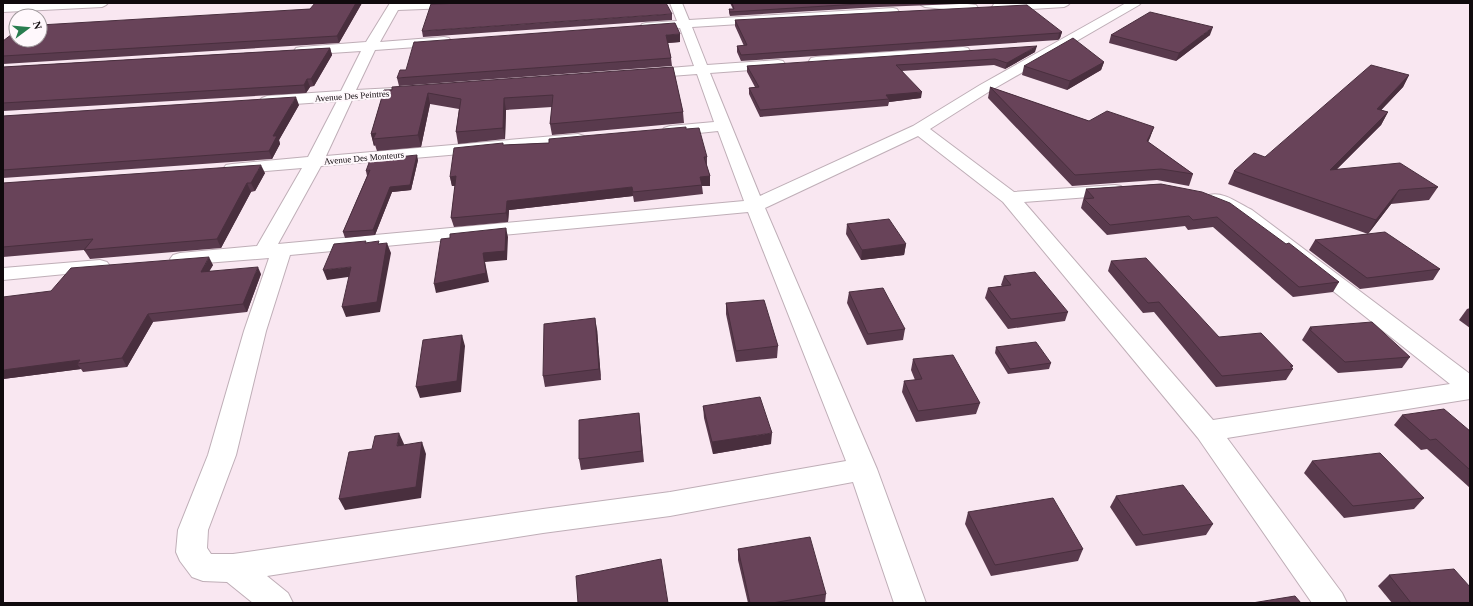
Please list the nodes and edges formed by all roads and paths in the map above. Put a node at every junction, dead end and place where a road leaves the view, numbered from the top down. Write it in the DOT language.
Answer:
graph roads {
  1 [pos="102,3"];
  2 [pos="474,3"];
  3 [pos="676,3"];
  4 [pos="1064,3"];
  5 [pos="1135,3"];
  6 [pos="1022,4"];
  7 [pos="396,5"];
  8 [pos="922,7"];
  9 [pos="3,8"];
  10 [pos="902,12"];
  11 [pos="685,24"];
  12 [pos="630,28"];
  13 [pos="457,40"];
  14 [pos="1062,45"];
  15 [pos="370,47"];
  16 [pos="1030,47"];
  17 [pos="975,50"];
  18 [pos="290,52"];
  19 [pos="701,70"];
  20 [pos="630,75"];
  21 [pos="425,90"];
  22 [pos="346,96"];
  23 [pos="254,102"];
  24 [pos="724,126"];
  25 [pos="919,129"];
  26 [pos="653,132"];
  27 [pos="598,137"];
  28 [pos="314,163"];
  29 [pos="218,170"];
  30 [pos="1135,188"];
  31 [pos="1196,193"];
  32 [pos="1010,198"];
  33 [pos="755,206"];
  34 [pos="272,252"];
  35 [pos="160,261"];
  36 [pos="121,264"];
  37 [pos="3,274"];
  38 [pos="1470,387"];
  39 [pos="1470,390"];
  40 [pos="1206,430"];
  41 [pos="863,469"];
  42 [pos="233,568"];
  43 [pos="277,603"];
  44 [pos="910,603"];
  45 [pos="1331,603"];
  1 -- 9 [label="street"];
  2 -- 7 [label="street"];
  3 -- 11 [label="street"];
  4 -- 6 [label="street"];
  5 -- 14 [label="street"];
  6 -- 8 [label="street"];
  7 -- 15 [label="street"];
  10 -- 11 [label="street"];
  11 -- 12 [label="street"];
  11 -- 19 [label="street"];
  13 -- 15 [label="street"];
  14 -- 16 [label="street"];
  14 -- 25 [label="street"];
  15 -- 18 [label="street"];
  15 -- 22 [label="street"];
  17 -- 19 [label="street"];
  19 -- 20 [label="street"];
  19 -- 24 [label="street"];
  21 -- 22 [label="street, Avenue Des Peintres"];
  22 -- 23 [label="street, Avenue Des Peintres"];
  22 -- 28 [label="street"];
  24 -- 26 [label="street"];
  24 -- 33 [label="street"];
  25 -- 32 [label="street"];
  25 -- 33 [label="street"];
  27 -- 28 [label="street, Avenue Des Monteurs"];
  28 -- 29 [label="street, Avenue Des Monteurs"];
  28 -- 34 [label="street"];
  30 -- 32 [label="street"];
  31 -- 38 [label="street"];
  32 -- 40 [label="street"];
  33 -- 34 [label="street"];
  33 -- 41 [label="street"];
  34 -- 35 [label="street"];
  34 -- 42 [label="street"];
  36 -- 37 [label="street"];
  39 -- 40 [label="street"];
  40 -- 45 [label="street"];
  41 -- 42 [label="street"];
  41 -- 44 [label="street"];
  42 -- 43 [label="street"];
}
